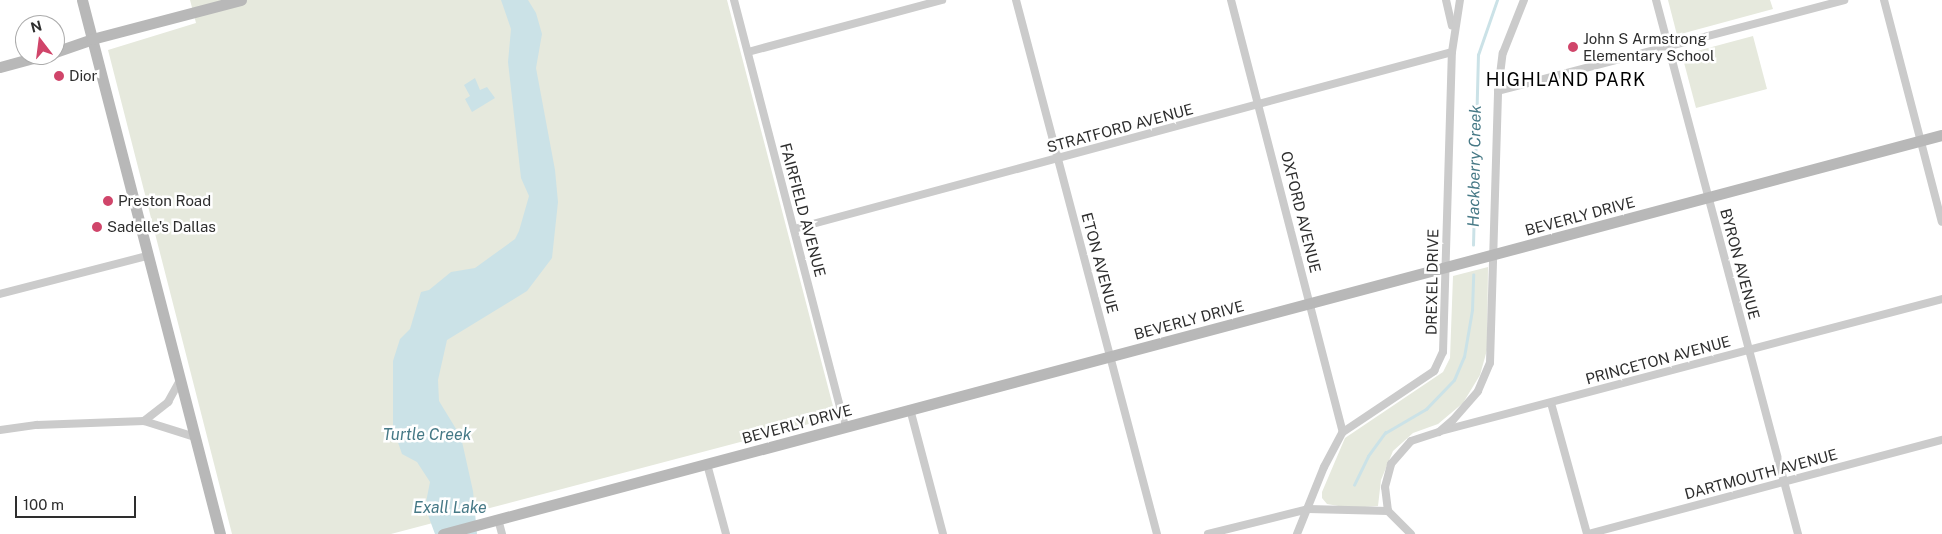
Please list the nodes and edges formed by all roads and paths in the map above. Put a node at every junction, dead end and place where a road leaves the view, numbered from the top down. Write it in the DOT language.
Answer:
graph roads {
  1 [pos="82,0"];
  2 [pos="241,0"];
  3 [pos="734,0"];
  4 [pos="942,0"];
  5 [pos="1016,0"];
  6 [pos="1231,0"];
  7 [pos="1446,0"];
  8 [pos="1460,0"];
  9 [pos="1524,0"];
  10 [pos="1656,0"];
  11 [pos="1844,0"];
  12 [pos="1884,0"];
  13 [pos="1454,29"];
  14 [pos="92,39"];
  15 [pos="65,43"];
  16 [pos="1669,46"];
  17 [pos="65,48"];
  18 [pos="748,52"];
  19 [pos="1452,52"];
  20 [pos="15,55"];
  21 [pos="0,59"];
  22 [pos="15,63"];
  23 [pos="0,67"];
  24 [pos="1498,91"];
  25 [pos="1259,105"];
  26 [pos="1942,135"];
  27 [pos="1921,141"];
  28 [pos="1057,160"];
  29 [pos="1708,198"];
  30 [pos="1942,222"];
  31 [pos="794,229"];
  32 [pos="1495,254"];
  33 [pos="147,256"];
  34 [pos="1447,267"];
  35 [pos="0,294"];
  36 [pos="1942,299"];
  37 [pos="1310,304"];
  38 [pos="1749,350"];
  39 [pos="1110,356"];
  40 [pos="180,380"];
  41 [pos="1551,403"];
  42 [pos="910,410"];
  43 [pos="144,421"];
  44 [pos="845,427"];
  45 [pos="0,430"];
  46 [pos="1343,432"];
  47 [pos="1439,432"];
  48 [pos="195,437"];
  49 [pos="1942,440"];
  50 [pos="707,464"];
  51 [pos="1784,482"];
  52 [pos="1308,509"];
  53 [pos="1388,511"];
  54 [pos="498,519"];
  55 [pos="220,534"];
  56 [pos="443,534"];
  57 [pos="502,534"];
  58 [pos="726,534"];
  59 [pos="943,534"];
  60 [pos="1157,534"];
  61 [pos="1208,534"];
  62 [pos="1297,534"];
  63 [pos="1411,534"];
  64 [pos="1588,534"];
  65 [pos="1798,534"];
  1 -- 14 [label="street"];
  2 -- 14 [label="street"];
  3 -- 18 [label="street, FAIRFIELD AVENUE"];
  4 -- 18 [label="street"];
  5 -- 28 [label="street, ETON AVENUE"];
  6 -- 25 [label="street, OXFORD AVENUE"];
  7 -- 13 [label="street"];
  8 -- 13 [label="street, DREXEL DRIVE"];
  9 -- 24 [label="street"];
  10 -- 16 [label="street, BYRON AVENUE"];
  11 -- 16 [label="street"];
  12 -- 27 [label="street"];
  13 -- 19 [label="street, DREXEL DRIVE"];
  14 -- 15 [label="street"];
  14 -- 17 [label="street"];
  14 -- 33 [label="street"];
  16 -- 24 [label="street"];
  16 -- 29 [label="street, BYRON AVENUE"];
  18 -- 31 [label="street, FAIRFIELD AVENUE"];
  19 -- 25 [label="street, STRATFORD AVENUE"];
  19 -- 34 [label="street, DREXEL DRIVE"];
  20 -- 21 [label="street"];
  22 -- 23 [label="street"];
  24 -- 32 [label="street"];
  25 -- 28 [label="street, STRATFORD AVENUE"];
  25 -- 37 [label="street, OXFORD AVENUE"];
  26 -- 27 [label="street, BEVERLY DRIVE"];
  27 -- 29 [label="street, BEVERLY DRIVE"];
  27 -- 30 [label="street"];
  28 -- 31 [label="street, STRATFORD AVENUE"];
  28 -- 39 [label="street, ETON AVENUE"];
  29 -- 32 [label="street, BEVERLY DRIVE"];
  29 -- 38 [label="street, BYRON AVENUE"];
  31 -- 44 [label="street, FAIRFIELD AVENUE"];
  32 -- 34 [label="street, BEVERLY DRIVE"];
  32 -- 47 [label="street"];
  33 -- 35 [label="street"];
  33 -- 40 [label="street"];
  34 -- 37 [label="street, BEVERLY DRIVE"];
  34 -- 46 [label="street, DREXEL DRIVE"];
  36 -- 38 [label="street, PRINCETON AVENUE"];
  37 -- 39 [label="street, BEVERLY DRIVE"];
  37 -- 46 [label="street, OXFORD AVENUE"];
  38 -- 41 [label="street, PRINCETON AVENUE"];
  38 -- 51 [label="street, BYRON AVENUE"];
  39 -- 42 [label="street, BEVERLY DRIVE"];
  39 -- 60 [label="street, ETON AVENUE"];
  40 -- 43 [label="street"];
  40 -- 48 [label="street"];
  41 -- 47 [label="street, PRINCETON AVENUE"];
  41 -- 64 [label="street"];
  42 -- 44 [label="street, BEVERLY DRIVE"];
  42 -- 59 [label="street"];
  43 -- 45 [label="street"];
  43 -- 48 [label="street"];
  44 -- 50 [label="street, BEVERLY DRIVE"];
  46 -- 52 [label="street, DREXEL DRIVE"];
  47 -- 53 [label="street, PRINCETON AVENUE"];
  48 -- 55 [label="street"];
  49 -- 51 [label="street, DARTMOUTH AVENUE"];
  50 -- 54 [label="street, BEVERLY DRIVE"];
  50 -- 58 [label="street"];
  51 -- 64 [label="street, DARTMOUTH AVENUE"];
  51 -- 65 [label="street, BYRON AVENUE"];
  52 -- 53 [label="street"];
  52 -- 61 [label="street"];
  52 -- 62 [label="street, DREXEL DRIVE"];
  53 -- 63 [label="street"];
  54 -- 56 [label="street, BEVERLY DRIVE"];
  54 -- 57 [label="street"];
}
